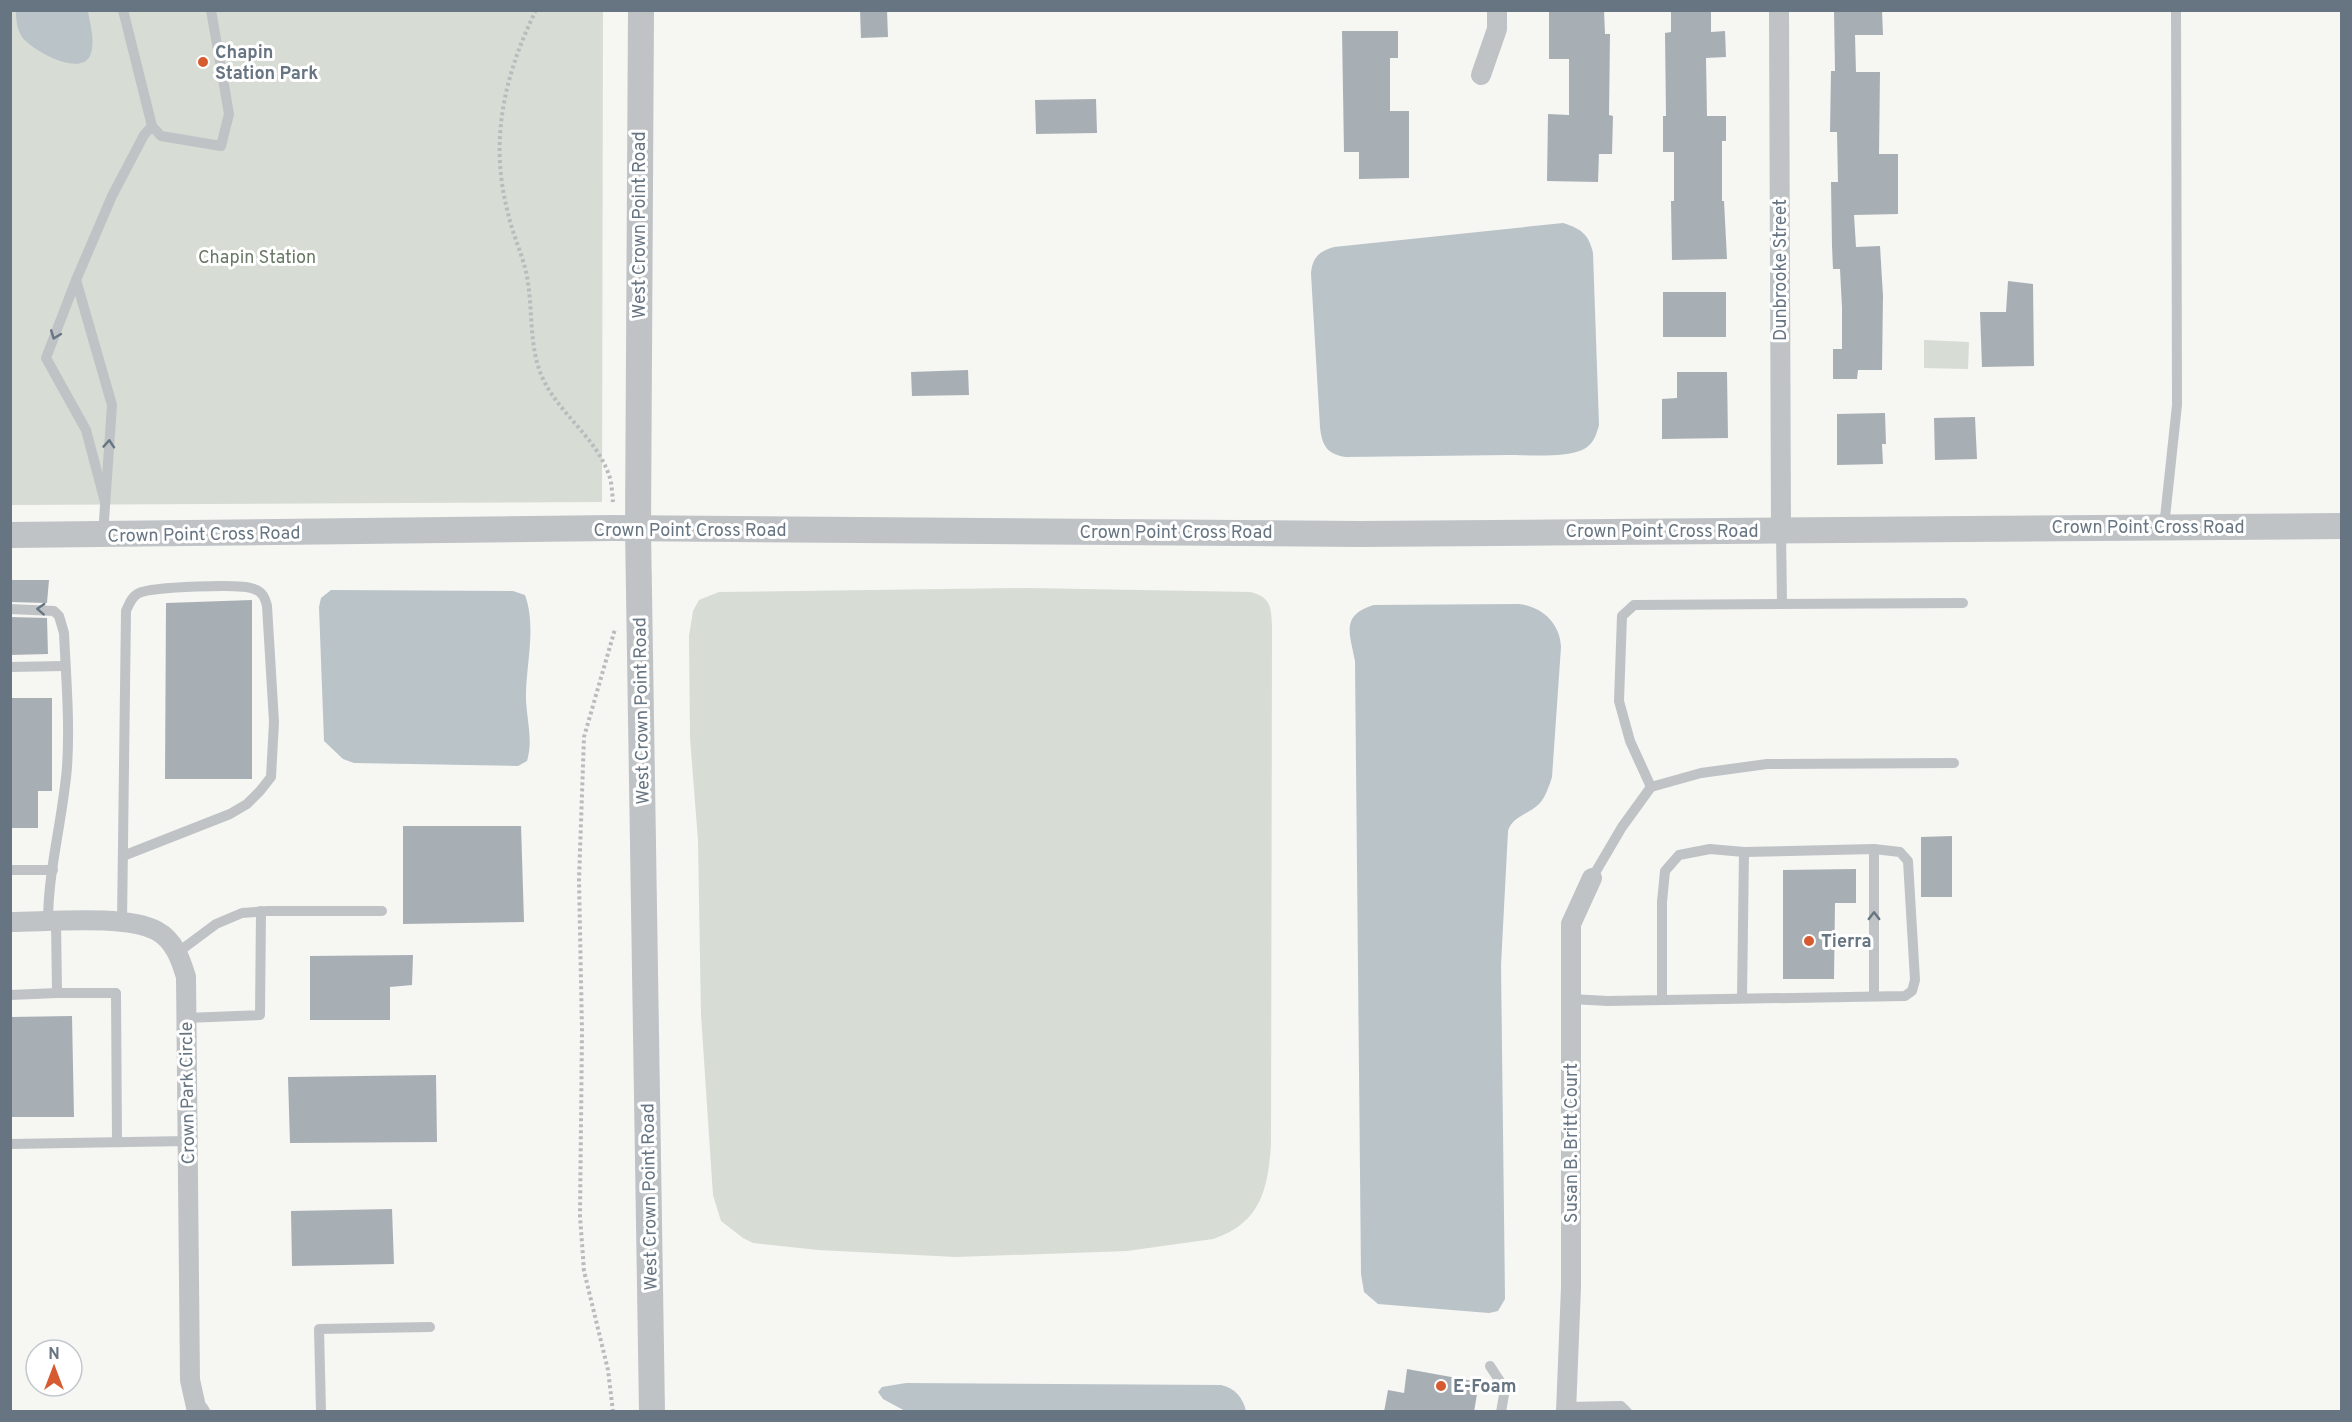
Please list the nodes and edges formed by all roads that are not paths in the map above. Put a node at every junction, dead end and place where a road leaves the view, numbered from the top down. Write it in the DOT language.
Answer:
graph roads {
  1 [pos="123,10"];
  2 [pos="211,10"];
  3 [pos="641,10"];
  4 [pos="1497,10"];
  5 [pos="1779,10"];
  6 [pos="2176,10"];
  7 [pos="1481,75"];
  8 [pos="152,126"];
  9 [pos="76,280"];
  10 [pos="105,502"];
  11 [pos="2342,526"];
  12 [pos="2164,527"];
  13 [pos="638,529"];
  14 [pos="1781,531"];
  15 [pos="103,535"];
  16 [pos="10,536"];
  17 [pos="1963,603"];
  18 [pos="1782,604"];
  19 [pos="10,609"];
  20 [pos="65,666"];
  21 [pos="10,667"];
  22 [pos="1954,763"];
  23 [pos="1651,787"];
  24 [pos="1874,849"];
  25 [pos="1744,852"];
  26 [pos="123,856"];
  27 [pos="10,870"];
  28 [pos="53,870"];
  29 [pos="1592,878"];
  30 [pos="261,911"];
  31 [pos="382,911"];
  32 [pos="10,922"];
  33 [pos="52,922"];
  34 [pos="122,922"];
  35 [pos="177,952"];
  36 [pos="57,993"];
  37 [pos="10,994"];
  38 [pos="1874,996"];
  39 [pos="1742,998"];
  40 [pos="1571,999"];
  41 [pos="1662,999"];
  42 [pos="186,1018"];
  43 [pos="188,1141"];
  44 [pos="117,1142"];
  45 [pos="10,1144"];
  46 [pos="430,1327"];
  47 [pos="1490,1366"];
  48 [pos="1566,1409"];
  49 [pos="200,1412"];
  50 [pos="321,1412"];
  51 [pos="652,1412"];
  52 [pos="1501,1412"];
  53 [pos="1627,1412"];
  1 -- 8 [label="lane"];
  2 -- 8 [label="lane"];
  3 -- 13 [label="street, West Crown Point Road"];
  4 -- 7 [label="street"];
  5 -- 14 [label="street, Dunbrooke Street"];
  6 -- 12 [label="lane"];
  8 -- 9 [label="lane"];
  10 -- 9 [label="lane, one-way"];
  9 -- 10 [label="lane, one-way"];
  10 -- 15 [label="lane"];
  11 -- 12 [label="street, Crown Point Cross Road"];
  12 -- 14 [label="street, Crown Point Cross Road"];
  13 -- 14 [label="street, Crown Point Cross Road"];
  13 -- 15 [label="street, Crown Point Cross Road"];
  13 -- 51 [label="street, West Crown Point Road"];
  14 -- 18 [label="lane"];
  15 -- 16 [label="street, Crown Point Cross Road"];
  17 -- 18 [label="lane"];
  18 -- 23 [label="lane"];
  20 -- 19 [label="lane, one-way"];
  20 -- 21 [label="lane"];
  20 -- 28 [label="lane"];
  22 -- 23 [label="lane"];
  23 -- 29 [label="lane"];
  24 -- 25 [label="lane"];
  38 -- 24 [label="lane, one-way"];
  24 -- 38 [label="lane"];
  25 -- 39 [label="lane"];
  25 -- 41 [label="lane"];
  26 -- 26 [label="lane"];
  26 -- 34 [label="lane"];
  27 -- 28 [label="lane"];
  28 -- 33 [label="lane"];
  29 -- 40 [label="street, Susan B. Britt Court"];
  30 -- 31 [label="lane"];
  30 -- 35 [label="lane"];
  30 -- 42 [label="lane"];
  32 -- 33 [label="street, Crown Park Circle"];
  33 -- 34 [label="street, Crown Park Circle"];
  33 -- 36 [label="lane"];
  34 -- 35 [label="street, Crown Park Circle"];
  35 -- 42 [label="street, Crown Park Circle"];
  36 -- 37 [label="lane"];
  36 -- 44 [label="lane"];
  38 -- 39 [label="lane"];
  39 -- 41 [label="lane"];
  40 -- 41 [label="lane"];
  40 -- 48 [label="street, Susan B. Britt Court"];
  42 -- 43 [label="street, Crown Park Circle"];
  43 -- 44 [label="lane"];
  43 -- 49 [label="street, Crown Park Circle"];
  44 -- 45 [label="lane"];
  46 -- 50 [label="lane"];
  47 -- 52 [label="lane"];
  48 -- 53 [label="lane"];
}
